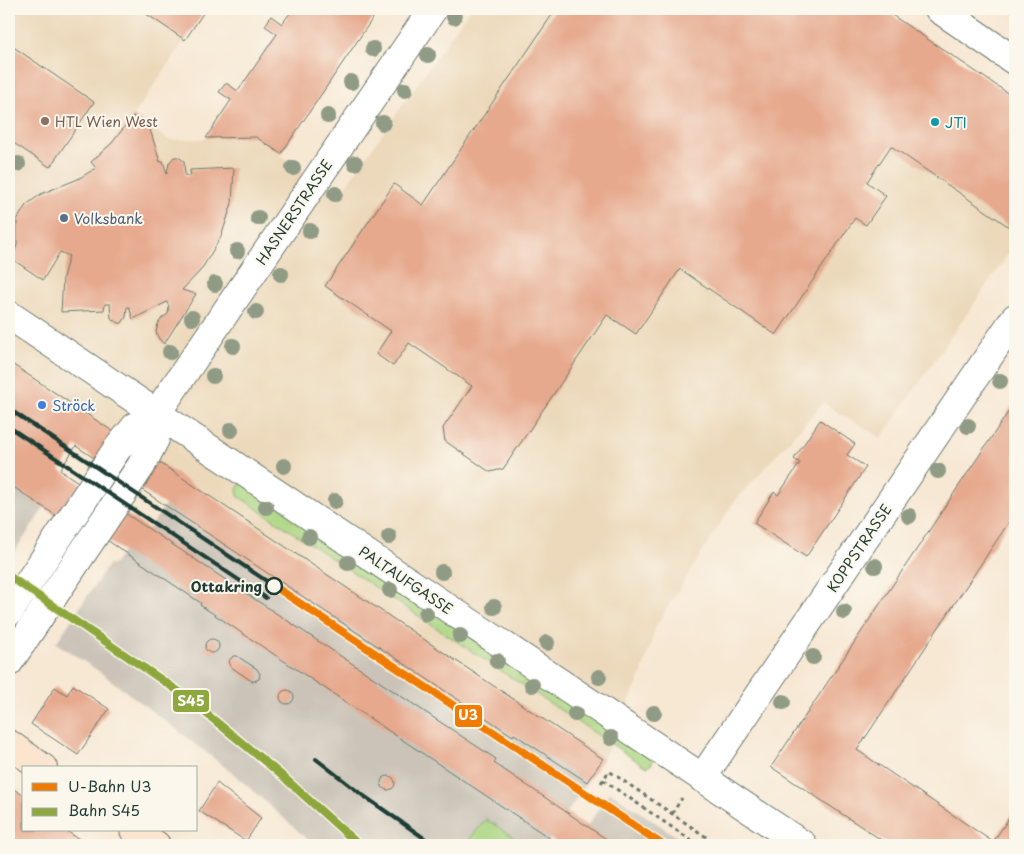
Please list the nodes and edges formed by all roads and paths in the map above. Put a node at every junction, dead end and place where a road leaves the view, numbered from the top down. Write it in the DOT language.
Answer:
graph roads {
  1 [pos="433,9"];
  2 [pos="939,9"];
  3 [pos="1015,61"];
  4 [pos="9,316"];
  5 [pos="1015,318"];
  6 [pos="156,414"];
  7 [pos="9,612"];
  8 [pos="9,662"];
  9 [pos="9,744"];
  10 [pos="40,766"];
  11 [pos="702,778"];
  12 [pos="680,800"];
  13 [pos="672,814"];
  14 [pos="137,832"];
  15 [pos="156,845"];
  16 [pos="698,845"];
  17 [pos="718,845"];
  18 [pos="803,845"];
  1 -- 6 [label="street, HASNERSTRASSE"];
  2 -- 3 [label="street"];
  4 -- 6 [label="street, PALTAUFGASSE"];
  5 -- 11 [label="street, KOPPSTRASSE"];
  6 -- 7 [label="street, HASNERSTRASSE"];
  6 -- 8 [label="street"];
  6 -- 11 [label="street, PALTAUFGASSE"];
  9 -- 10 [label="street"];
  11 -- 18 [label="street, PALTAUFGASSE"];
  12 -- 13 [label="path"];
  13 -- 16 [label="path"];
  13 -- 17 [label="path"];
  14 -- 15 [label="street"];
}
